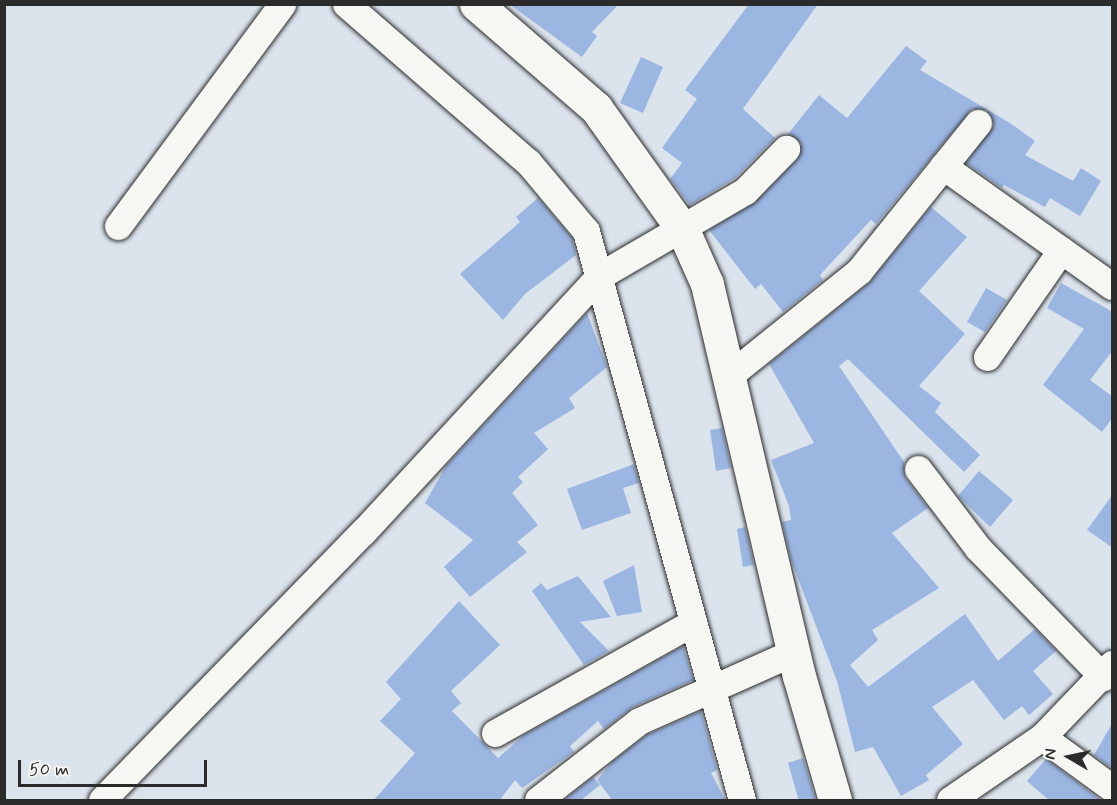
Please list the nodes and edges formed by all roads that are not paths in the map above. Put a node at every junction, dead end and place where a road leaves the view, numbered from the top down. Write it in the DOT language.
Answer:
graph roads {
  1 [pos="282,4"];
  2 [pos="346,4"];
  3 [pos="476,4"];
  4 [pos="978,123"];
  5 [pos="786,149"];
  6 [pos="943,165"];
  7 [pos="118,226"];
  8 [pos="671,236"];
  9 [pos="1061,250"];
  10 [pos="606,272"];
  11 [pos="1113,286"];
  12 [pos="987,357"];
  13 [pos="731,374"];
  14 [pos="918,469"];
  15 [pos="692,623"];
  16 [pos="794,652"];
  17 [pos="1108,670"];
  18 [pos="711,688"];
  19 [pos="495,733"];
  20 [pos="1041,737"];
  21 [pos="1113,788"];
  22 [pos="102,801"];
  23 [pos="538,801"];
  24 [pos="742,801"];
  25 [pos="835,801"];
  26 [pos="950,801"];
  1 -- 7 [label="street"];
  2 -- 10 [label="street"];
  3 -- 8 [label="main road"];
  4 -- 6 [label="street"];
  5 -- 8 [label="street"];
  6 -- 9 [label="street"];
  6 -- 13 [label="street"];
  8 -- 10 [label="street"];
  8 -- 13 [label="main road"];
  9 -- 11 [label="street"];
  9 -- 12 [label="street"];
  10 -- 15 [label="street"];
  10 -- 22 [label="street"];
  13 -- 16 [label="main road"];
  14 -- 17 [label="street"];
  15 -- 18 [label="street"];
  15 -- 19 [label="street"];
  16 -- 18 [label="street"];
  16 -- 25 [label="main road"];
  17 -- 20 [label="street"];
  18 -- 23 [label="street"];
  18 -- 24 [label="street"];
  20 -- 21 [label="street"];
  20 -- 26 [label="street"];
}
